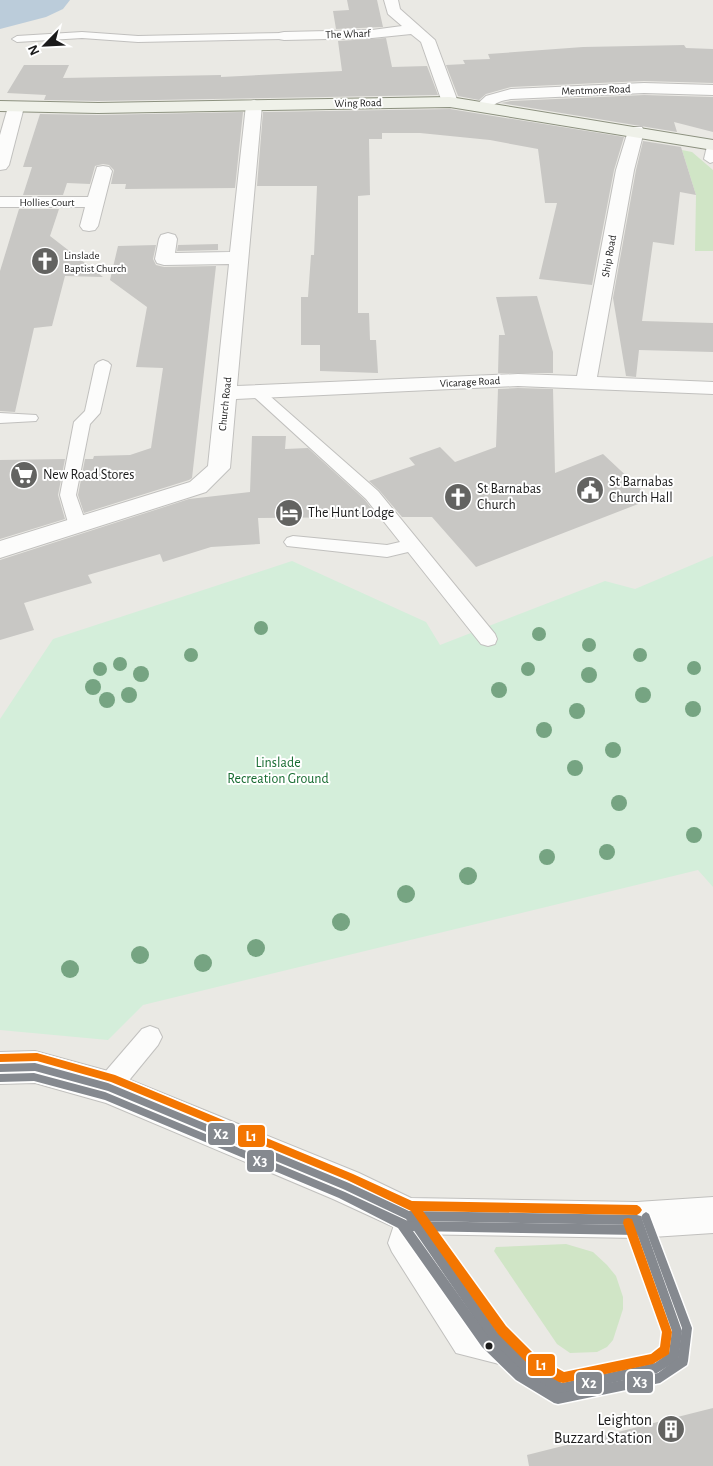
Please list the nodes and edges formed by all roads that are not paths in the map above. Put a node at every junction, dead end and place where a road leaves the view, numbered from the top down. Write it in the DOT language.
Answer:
graph roads {
  1 [pos="391,0"];
  2 [pos="67,23"];
  3 [pos="413,29"];
  4 [pos="66,36"];
  5 [pos="284,36"];
  6 [pos="17,39"];
  7 [pos="713,90"];
  8 [pos="450,102"];
  9 [pos="254,105"];
  10 [pos="8,106"];
  11 [pos="482,107"];
  12 [pos="636,131"];
  13 [pos="5,132"];
  14 [pos="712,150"];
  15 [pos="0,165"];
  16 [pos="103,171"];
  17 [pos="0,202"];
  18 [pos="95,202"];
  19 [pos="89,226"];
  20 [pos="168,239"];
  21 [pos="238,258"];
  22 [pos="103,365"];
  23 [pos="586,382"];
  24 [pos="713,388"];
  25 [pos="256,392"];
  26 [pos="226,393"];
  27 [pos="0,418"];
  28 [pos="30,418"];
  29 [pos="78,526"];
  30 [pos="293,542"];
  31 [pos="412,545"];
  32 [pos="0,550"];
  33 [pos="488,639"];
  34 [pos="150,1037"];
  35 [pos="0,1068"];
  36 [pos="108,1087"];
  37 [pos="409,1216"];
  38 [pos="713,1216"];
  39 [pos="637,1220"];
  1 -- 3 [label="street"];
  2 -- 4 [label="lane"];
  3 -- 5 [label="street, The Wharf"];
  3 -- 8 [label="street"];
  4 -- 5 [label="lane"];
  4 -- 6 [label="lane"];
  7 -- 11 [label="street, Mentmore Road"];
  8 -- 9 [label="street, Wing Road"];
  8 -- 11 [label="street, Wing Road"];
  9 -- 10 [label="street, Wing Road"];
  9 -- 21 [label="street, Church Road"];
  10 -- 13 [label="street"];
  11 -- 12 [label="street, Wing Road"];
  12 -- 14 [label="street, Wing Road"];
  12 -- 23 [label="street, Ship Road"];
  13 -- 15 [label="street"];
  16 -- 18 [label="street, Hollies Court"];
  17 -- 18 [label="street, Hollies Court"];
  18 -- 19 [label="street, Hollies Court"];
  20 -- 21 [label="street"];
  21 -- 26 [label="street, Church Road"];
  22 -- 29 [label="lane"];
  23 -- 24 [label="street, Vicarage Road"];
  23 -- 25 [label="street, Vicarage Road"];
  25 -- 26 [label="street, Vicarage Road"];
  25 -- 31 [label="lane"];
  26 -- 29 [label="street, Church Road"];
  27 -- 28 [label="lane"];
  29 -- 32 [label="street, Church Road"];
  30 -- 31 [label="lane"];
  31 -- 33 [label="lane"];
  34 -- 36 [label="lane"];
  35 -- 36 [label="street"];
  36 -- 37 [label="street"];
  37 -- 39 [label="street"];
  37 -- 39 [label="lane"];
  38 -- 39 [label="street"];
}
